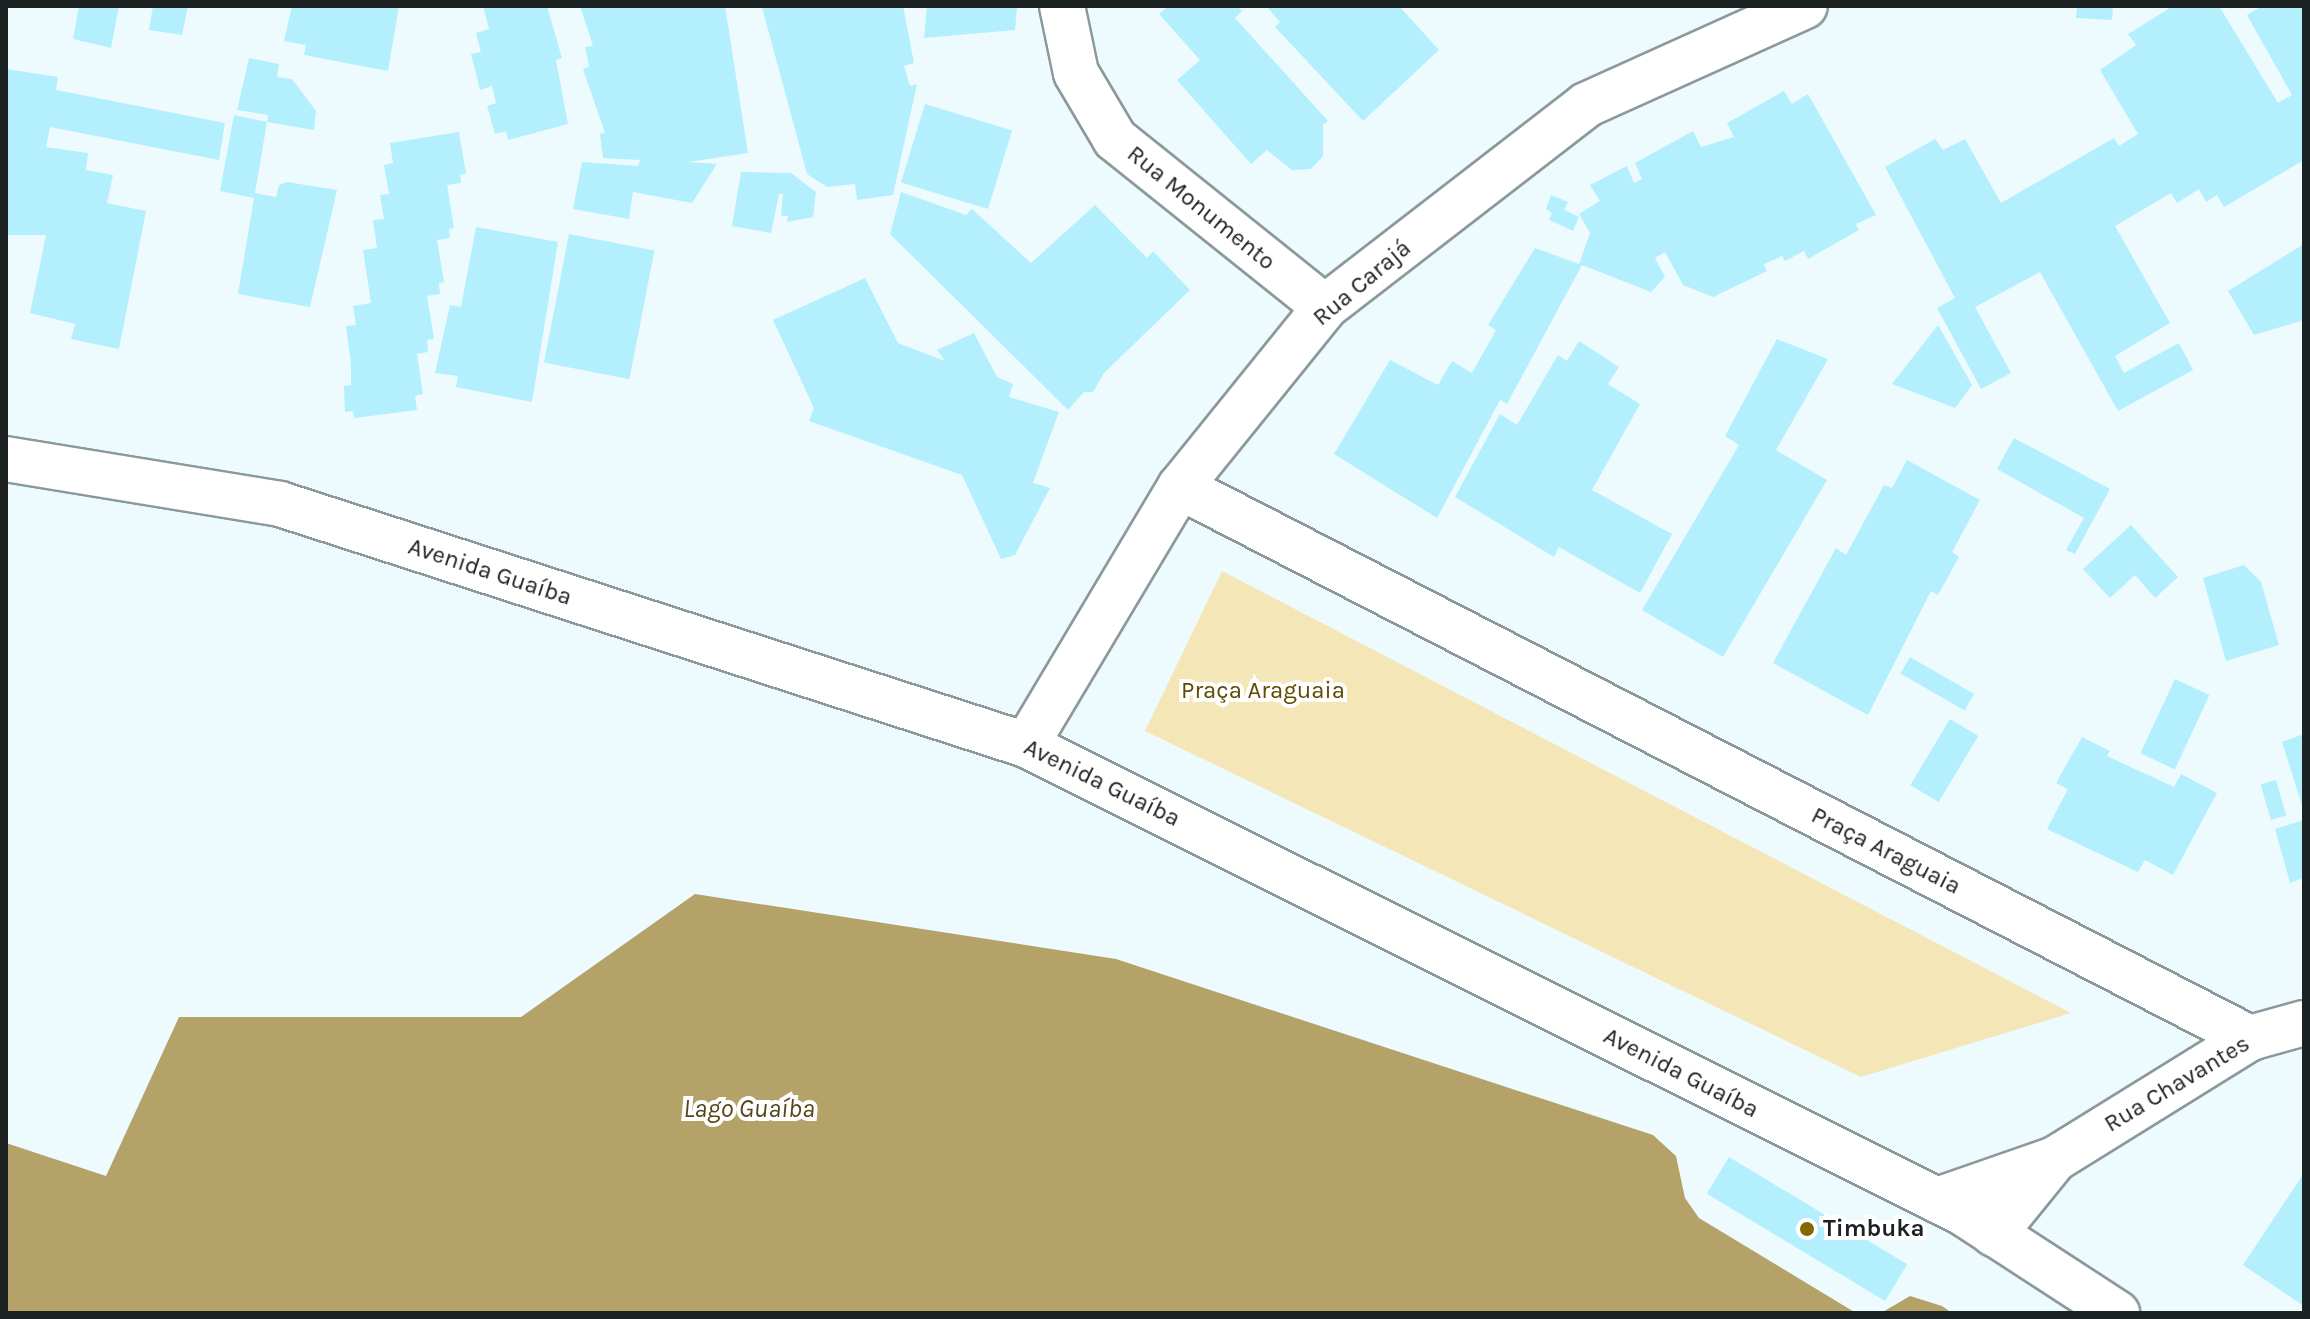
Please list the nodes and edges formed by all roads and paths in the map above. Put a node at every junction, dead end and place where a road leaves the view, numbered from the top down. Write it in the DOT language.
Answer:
graph roads {
  1 [pos="1062,6"];
  2 [pos="1805,6"];
  3 [pos="1325,307"];
  4 [pos="6,459"];
  5 [pos="1180,487"];
  6 [pos="1026,745"];
  7 [pos="2304,1023"];
  8 [pos="2250,1038"];
  9 [pos="2055,1159"];
  10 [pos="1937,1200"];
  11 [pos="1994,1234"];
  12 [pos="2117,1313"];
  1 -- 3 [label="street, Rua Monumento"];
  2 -- 3 [label="street, Rua Carajá"];
  3 -- 5 [label="street, Rua Carajá"];
  4 -- 6 [label="street, Avenida Guaíba"];
  5 -- 6 [label="street, Rua Carajá"];
  5 -- 8 [label="street, Praça Araguaia"];
  6 -- 10 [label="street, Avenida Guaíba"];
  7 -- 8 [label="street, Rua Chavantes"];
  8 -- 9 [label="street, Rua Chavantes"];
  9 -- 10 [label="street, Rua Chavantes"];
  9 -- 11 [label="street, Rua Chavantes"];
  10 -- 11 [label="street, Avenida Guaíba"];
  11 -- 12 [label="street, Avenida Guaíba"];
}
